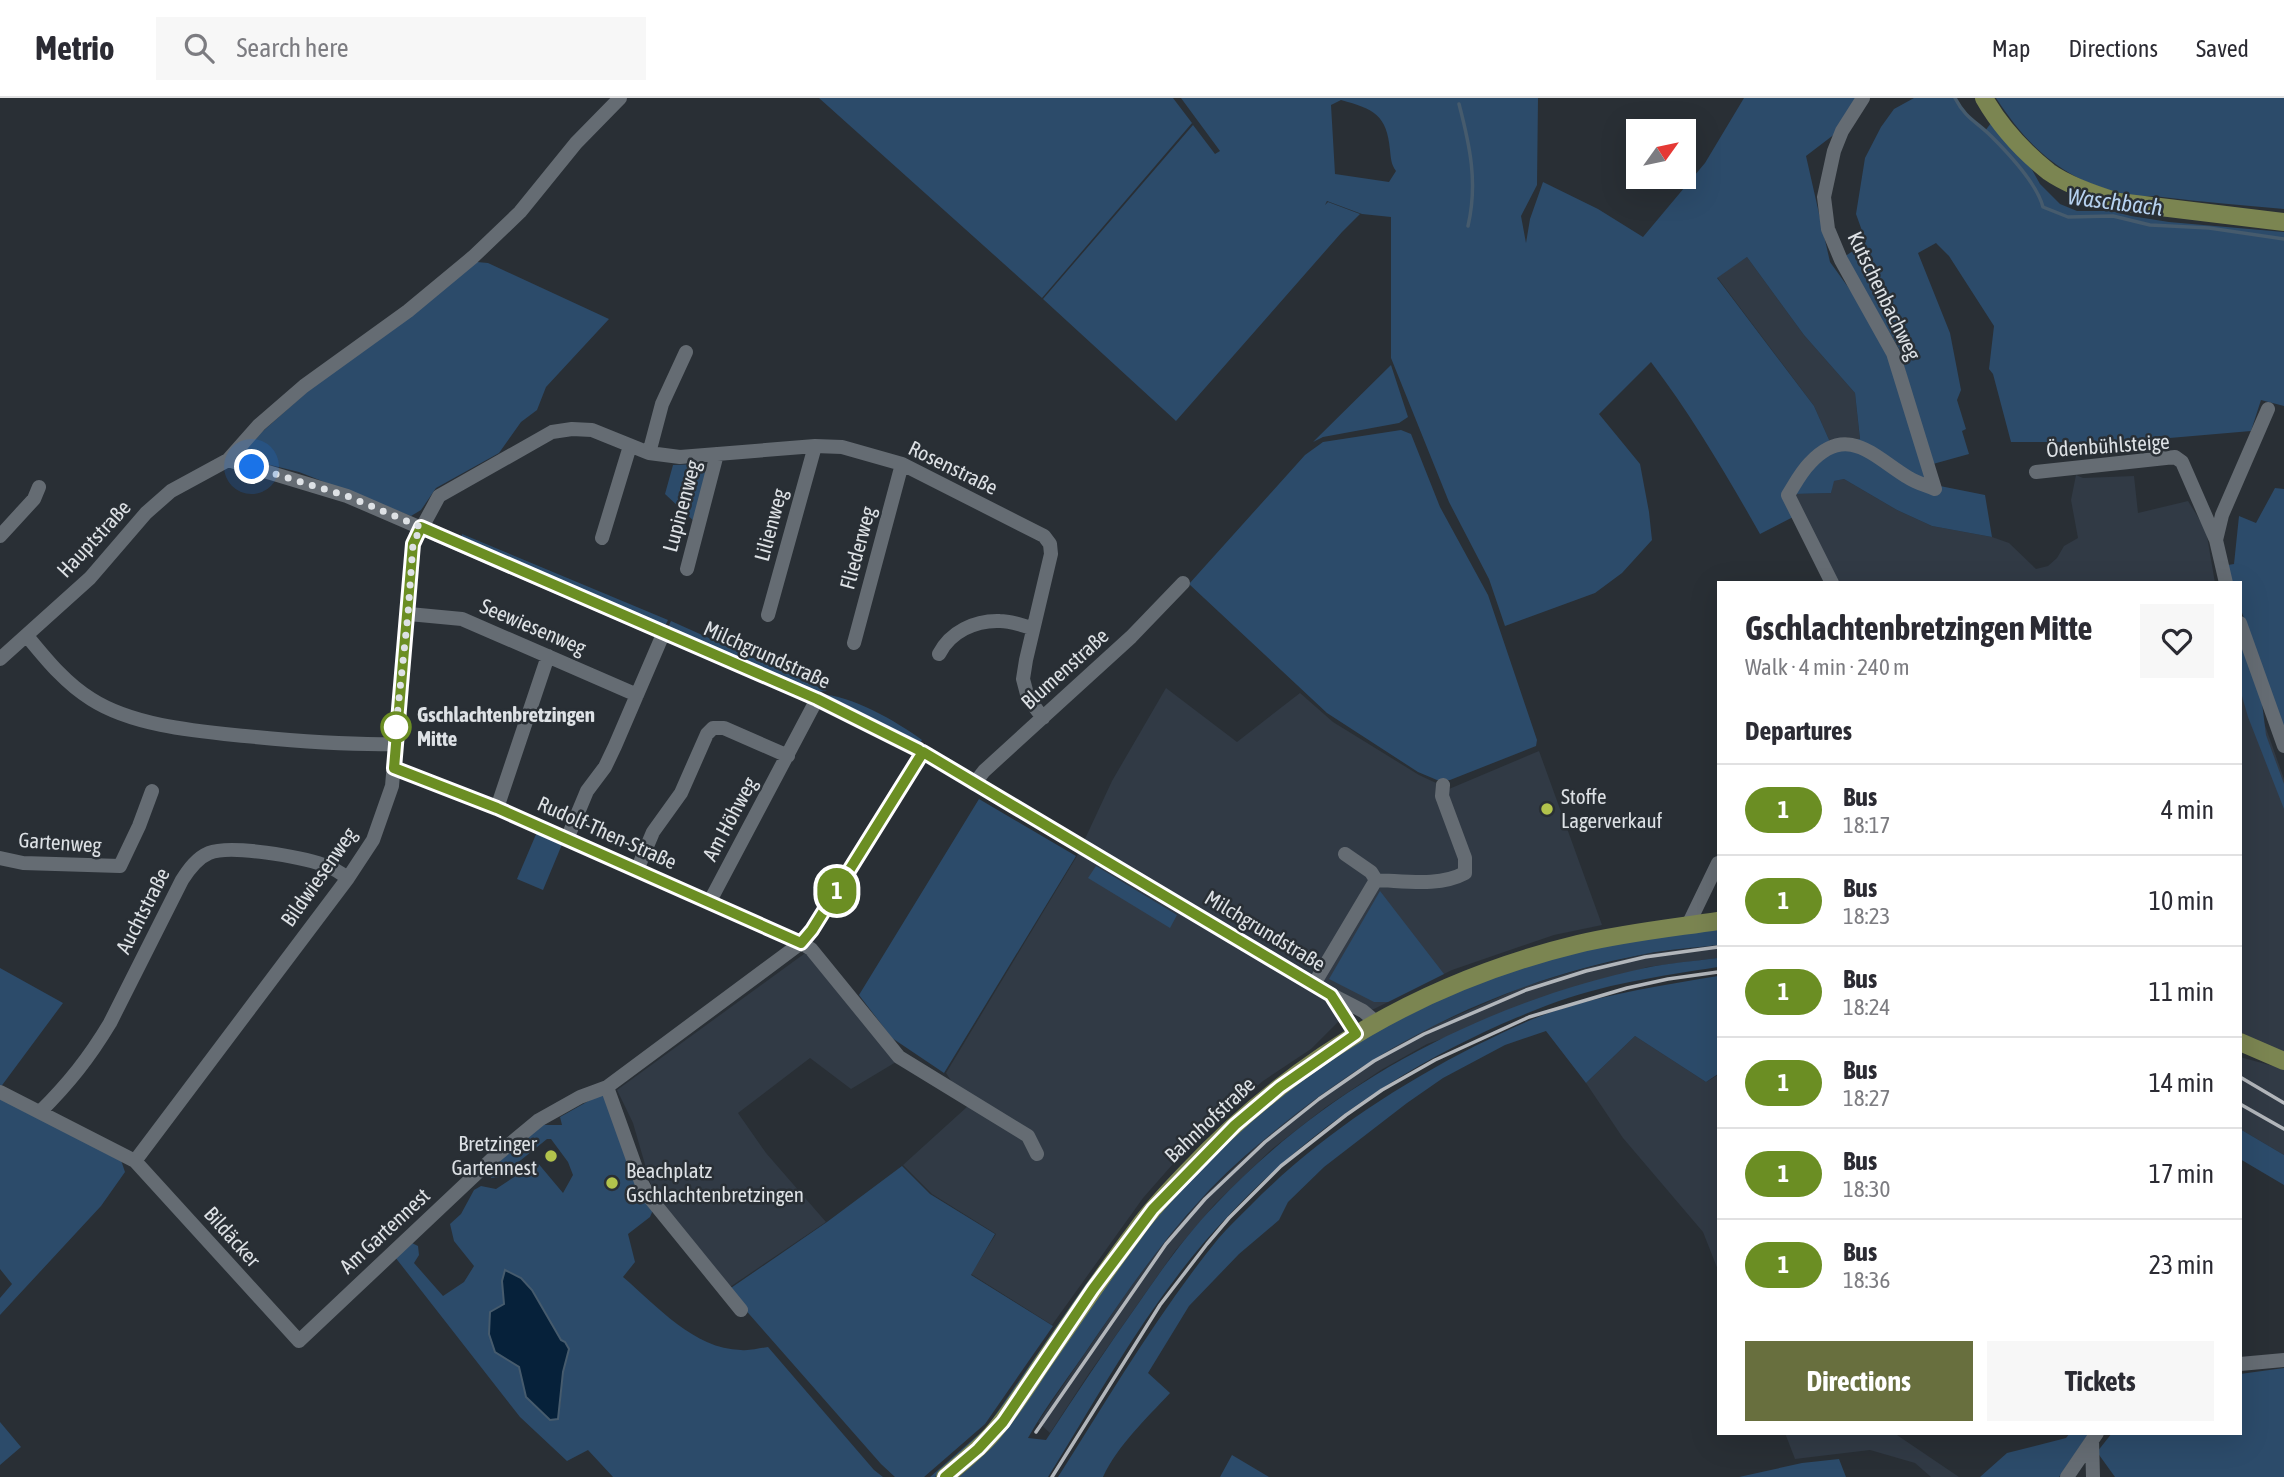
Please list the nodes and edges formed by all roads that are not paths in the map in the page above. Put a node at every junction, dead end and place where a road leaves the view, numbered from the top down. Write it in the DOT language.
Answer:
graph roads {
  1 [pos="620,98"];
  2 [pos="1863,98"];
  3 [pos="1984,98"];
  4 [pos="2284,222"];
  5 [pos="686,352"];
  6 [pos="2268,409"];
  7 [pos="630,446"];
  8 [pos="815,446"];
  9 [pos="649,453"];
  10 [pos="717,454"];
  11 [pos="228,460"];
  12 [pos="902,464"];
  13 [pos="2036,472"];
  14 [pos="40,487"];
  15 [pos="421,527"];
  16 [pos="0,536"];
  17 [pos="602,538"];
  18 [pos="2216,540"];
  19 [pos="687,569"];
  20 [pos="1831,581"];
  21 [pos="2226,581"];
  22 [pos="1183,583"];
  23 [pos="408,614"];
  24 [pos="768,615"];
  25 [pos="1033,628"];
  26 [pos="2242,629"];
  27 [pos="664,632"];
  28 [pos="27,636"];
  29 [pos="854,643"];
  30 [pos="939,654"];
  31 [pos="548,656"];
  32 [pos="0,659"];
  33 [pos="636,695"];
  34 [pos="817,699"];
  35 [pos="1043,718"];
  36 [pos="394,744"];
  37 [pos="2284,746"];
  38 [pos="923,752"];
  39 [pos="788,756"];
  40 [pos="394,768"];
  41 [pos="974,784"];
  42 [pos="1443,785"];
  43 [pos="152,791"];
  44 [pos="497,808"];
  45 [pos="567,839"];
  46 [pos="1345,854"];
  47 [pos="0,858"];
  48 [pos="1717,865"];
  49 [pos="637,870"];
  50 [pos="348,878"];
  51 [pos="1376,880"];
  52 [pos="710,901"];
  53 [pos="1717,921"];
  54 [pos="1688,925"];
  55 [pos="801,943"];
  56 [pos="1314,984"];
  57 [pos="1331,995"];
  58 [pos="1376,1022"];
  59 [pos="1356,1034"];
  60 [pos="2242,1043"];
  61 [pos="2242,1055"];
  62 [pos="2278,1059"];
  63 [pos="607,1087"];
  64 [pos="0,1092"];
  65 [pos="40,1112"];
  66 [pos="1037,1154"];
  67 [pos="135,1161"];
  68 [pos="741,1310"];
  69 [pos="299,1342"];
  70 [pos="2284,1360"];
  71 [pos="2242,1363"];
  72 [pos="2094,1437"];
  73 [pos="945,1477"];
  74 [pos="2067,1477"];
  75 [pos="2093,1477"];
  1 -- 11 [label="street, Hauptstraße"];
  2 -- 20 [label="street, Kutschenbachweg"];
  3 -- 4 [label="main road"];
  5 -- 9 [label="street"];
  6 -- 18 [label="street, Ödenbühlsteige"];
  7 -- 9 [label="street, Rosenstraße"];
  7 -- 15 [label="street, Rosenstraße"];
  7 -- 17 [label="street"];
  8 -- 10 [label="street, Rosenstraße"];
  8 -- 12 [label="street, Rosenstraße"];
  8 -- 24 [label="street, Lilienweg"];
  9 -- 10 [label="street, Rosenstraße"];
  10 -- 19 [label="street, Lupinenweg"];
  11 -- 15 [label="street, Milchgrundstraße"];
  11 -- 28 [label="street, Hauptstraße"];
  12 -- 25 [label="street, Rosenstraße"];
  12 -- 29 [label="street, Fliederweg"];
  13 -- 18 [label="street, Ödenbühlsteige"];
  14 -- 16 [label="street"];
  15 -- 23 [label="street, Bildwiesenweg"];
  15 -- 27 [label="street, Milchgrundstraße"];
  18 -- 21 [label="street, Ödenbühlsteige"];
  22 -- 35 [label="street, Blumenstraße"];
  23 -- 31 [label="street, Seewiesenweg"];
  23 -- 36 [label="street, Bildwiesenweg"];
  25 -- 30 [label="street"];
  25 -- 35 [label="street, Rosenstraße"];
  26 -- 37 [label="street"];
  27 -- 33 [label="street"];
  27 -- 34 [label="street, Milchgrundstraße"];
  28 -- 32 [label="street, Hauptstraße"];
  28 -- 36 [label="street"];
  31 -- 33 [label="street, Seewiesenweg"];
  31 -- 44 [label="street"];
  33 -- 45 [label="street"];
  34 -- 38 [label="street, Milchgrundstraße"];
  34 -- 39 [label="street, Am Höhweg"];
  35 -- 41 [label="street, Blumenstraße"];
  36 -- 40 [label="street, Bildwiesenweg"];
  38 -- 41 [label="street, Milchgrundstraße"];
  38 -- 55 [label="street"];
  39 -- 49 [label="street"];
  39 -- 52 [label="street, Am Höhweg"];
  40 -- 44 [label="street, Rudolf-Then-Straße"];
  40 -- 50 [label="street, Bildwiesenweg"];
  41 -- 56 [label="street, Milchgrundstraße"];
  42 -- 51 [label="street"];
  43 -- 47 [label="street, Gartenweg"];
  44 -- 45 [label="street, Rudolf-Then-Straße"];
  45 -- 49 [label="street, Rudolf-Then-Straße"];
  46 -- 51 [label="street"];
  48 -- 54 [label="street"];
  49 -- 52 [label="street, Rudolf-Then-Straße"];
  50 -- 65 [label="street, Auchtstraße"];
  50 -- 67 [label="street, Bildwiesenweg"];
  51 -- 56 [label="street"];
  52 -- 55 [label="street, Rudolf-Then-Straße"];
  53 -- 54 [label="main road, Bahnhofstraße"];
  54 -- 58 [label="main road, Bahnhofstraße"];
  55 -- 63 [label="street, Am Gartennest"];
  55 -- 66 [label="street, Rudolf-Then-Straße"];
  56 -- 57 [label="street, Milchgrundstraße"];
  57 -- 58 [label="street, Milchgrundstraße"];
  57 -- 59 [label="street, Milchgrundstraße"];
  58 -- 59 [label="main road, Bahnhofstraße"];
  59 -- 73 [label="main road, Bahnhofstraße"];
  60 -- 62 [label="main road"];
  61 -- 62 [label="main road"];
  63 -- 68 [label="street"];
  63 -- 69 [label="street, Am Gartennest"];
  64 -- 65 [label="street"];
  65 -- 67 [label="street"];
  67 -- 69 [label="street, Bildäcker"];
  70 -- 71 [label="street"];
  72 -- 74 [label="street"];
  72 -- 75 [label="street"];
}
